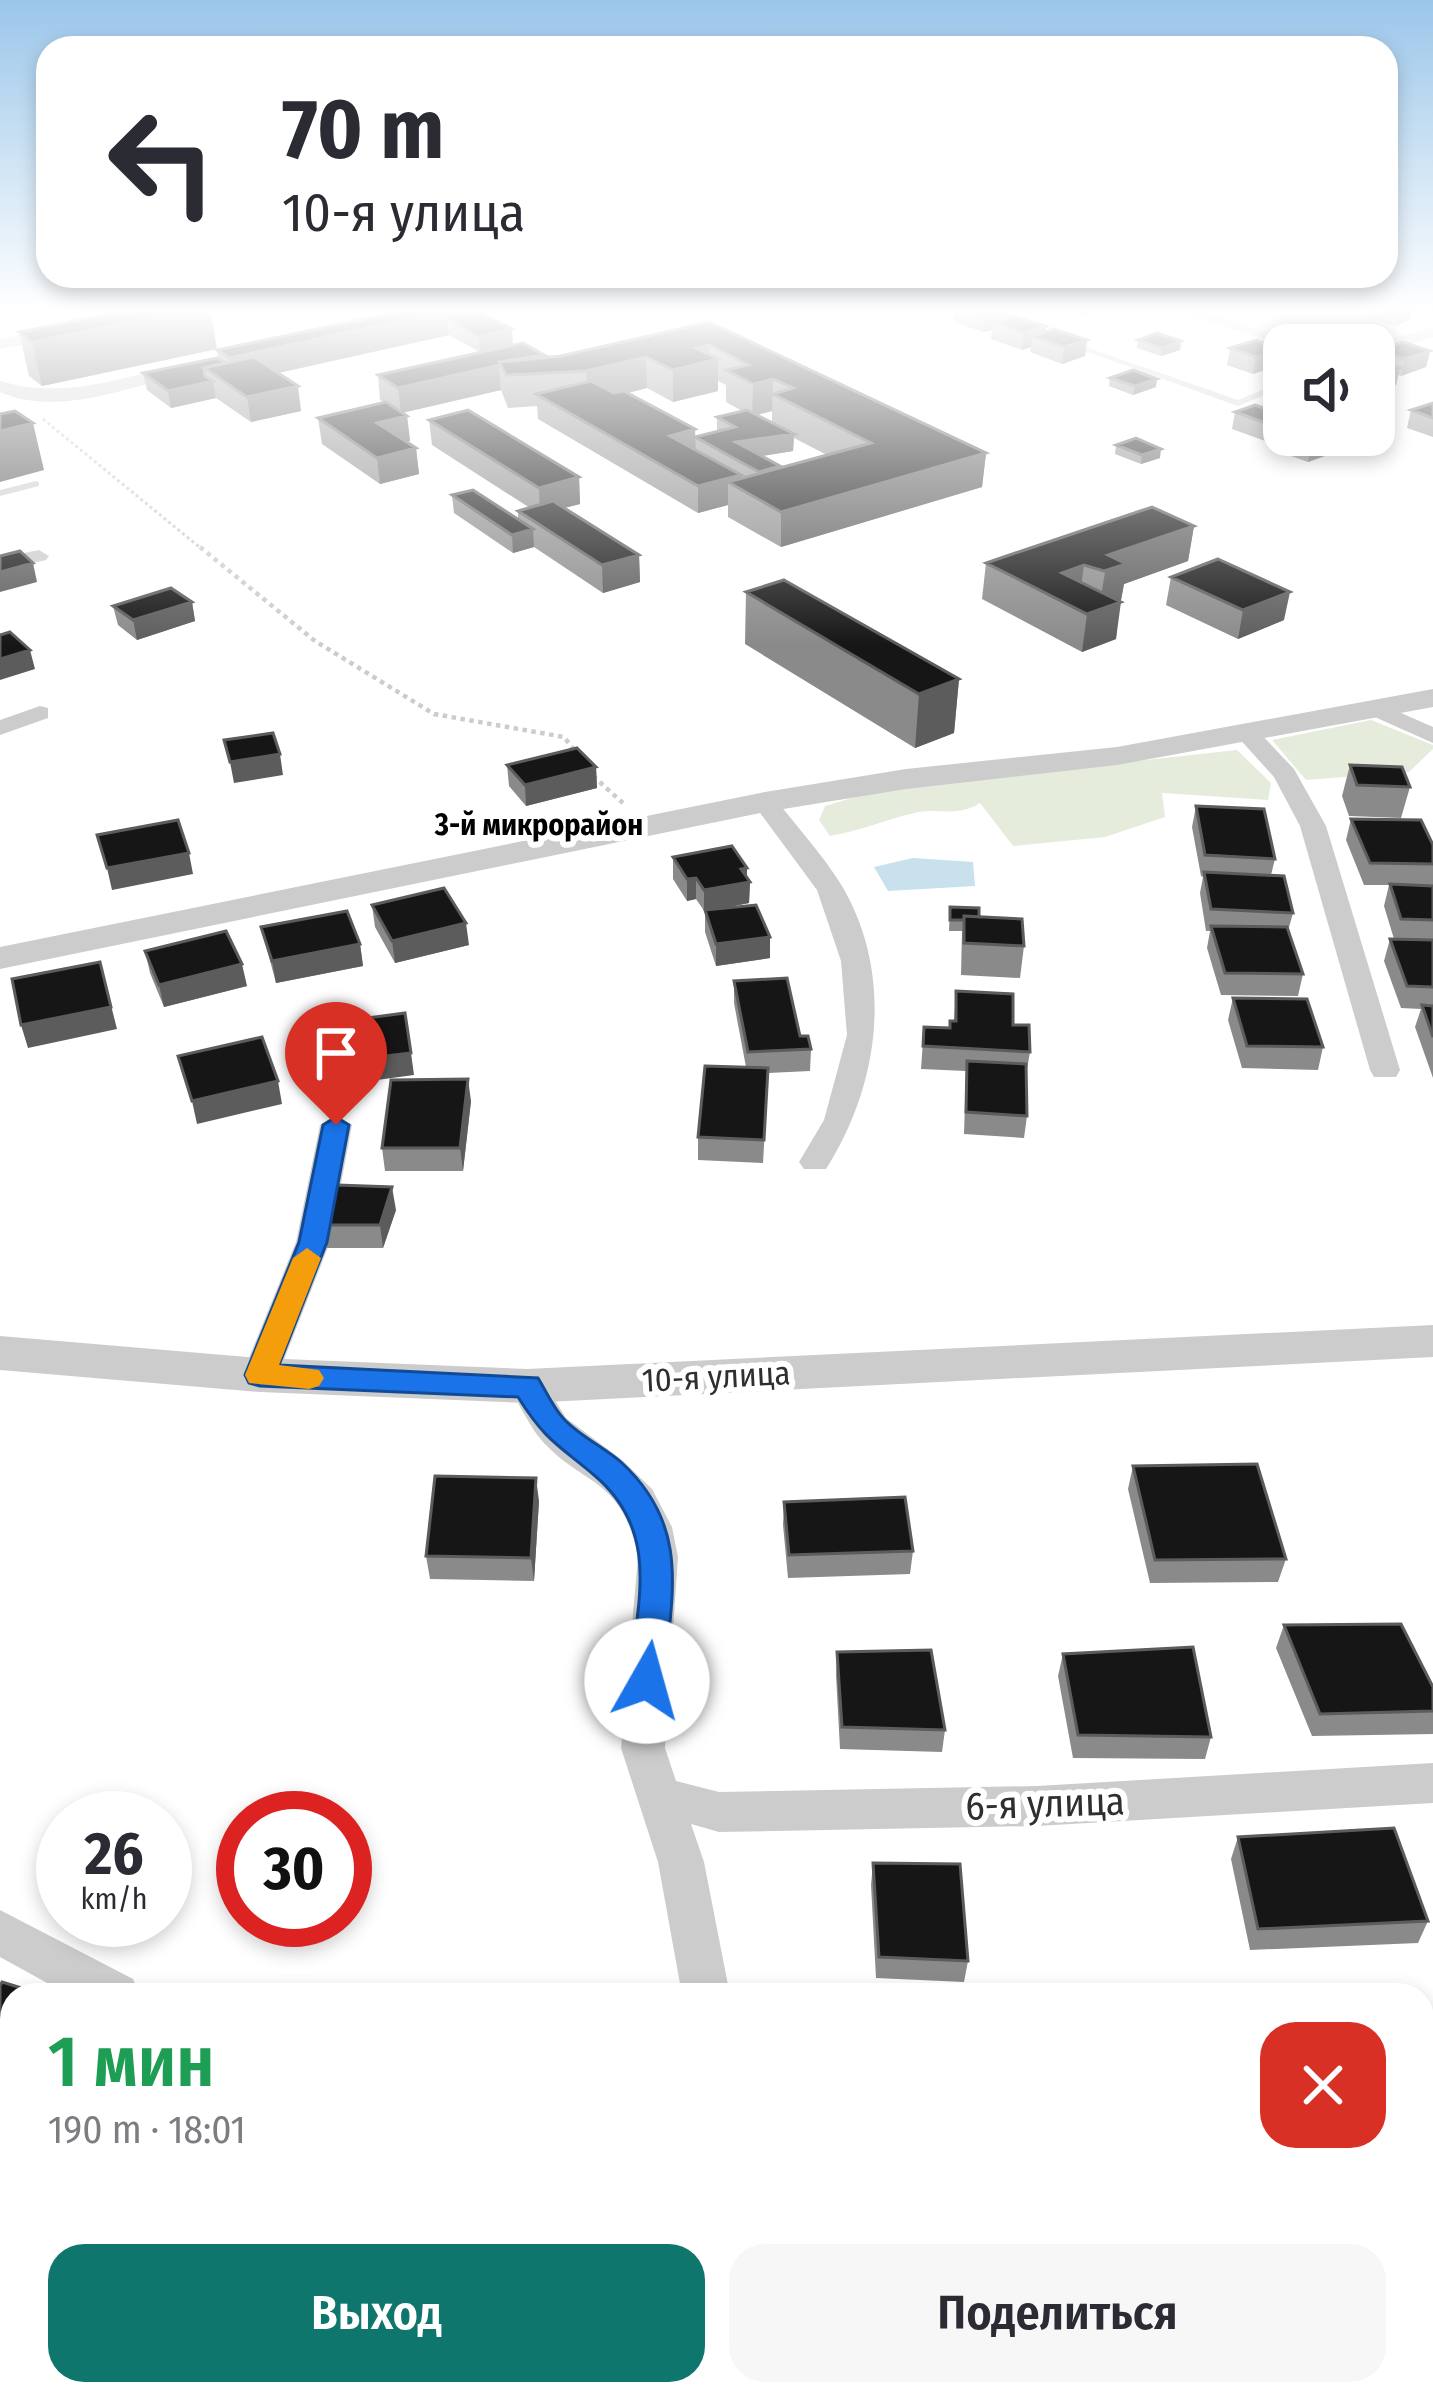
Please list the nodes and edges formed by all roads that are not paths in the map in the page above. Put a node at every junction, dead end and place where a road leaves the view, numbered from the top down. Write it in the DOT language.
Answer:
graph roads {
  1 [pos="36,484"];
  2 [pos="0,493"];
  3 [pos="39,556"];
  4 [pos="0,564"];
  5 [pos="1433,698"];
  6 [pos="1376,710"];
  7 [pos="40,713"];
  8 [pos="0,728"];
  9 [pos="1248,735"];
  10 [pos="1433,736"];
  11 [pos="765,802"];
  12 [pos="0,958"];
  13 [pos="1385,1070"];
  14 [pos="336,1125"];
  15 [pos="814,1162"];
  16 [pos="1433,1341"];
  17 [pos="0,1353"];
  18 [pos="260,1375"];
  19 [pos="527,1386"];
  20 [pos="1433,1783"];
  21 [pos="659,1796"];
  22 [pos="0,1932"];
  23 [pos="94,1983"];
  24 [pos="704,1983"];
  1 -- 2 [label="lane"];
  3 -- 4 [label="street"];
  5 -- 6 [label="street"];
  6 -- 9 [label="street"];
  6 -- 10 [label="street"];
  7 -- 8 [label="street"];
  9 -- 11 [label="street"];
  9 -- 13 [label="street"];
  11 -- 12 [label="street"];
  11 -- 15 [label="street"];
  14 -- 18 [label="street"];
  16 -- 19 [label="street, 10-я улица"];
  17 -- 18 [label="street, 10-я улица"];
  18 -- 19 [label="street, 10-я улица"];
  19 -- 21 [label="street"];
  20 -- 21 [label="street, 6-я улица"];
  21 -- 24 [label="street"];
  22 -- 23 [label="street"];
}
